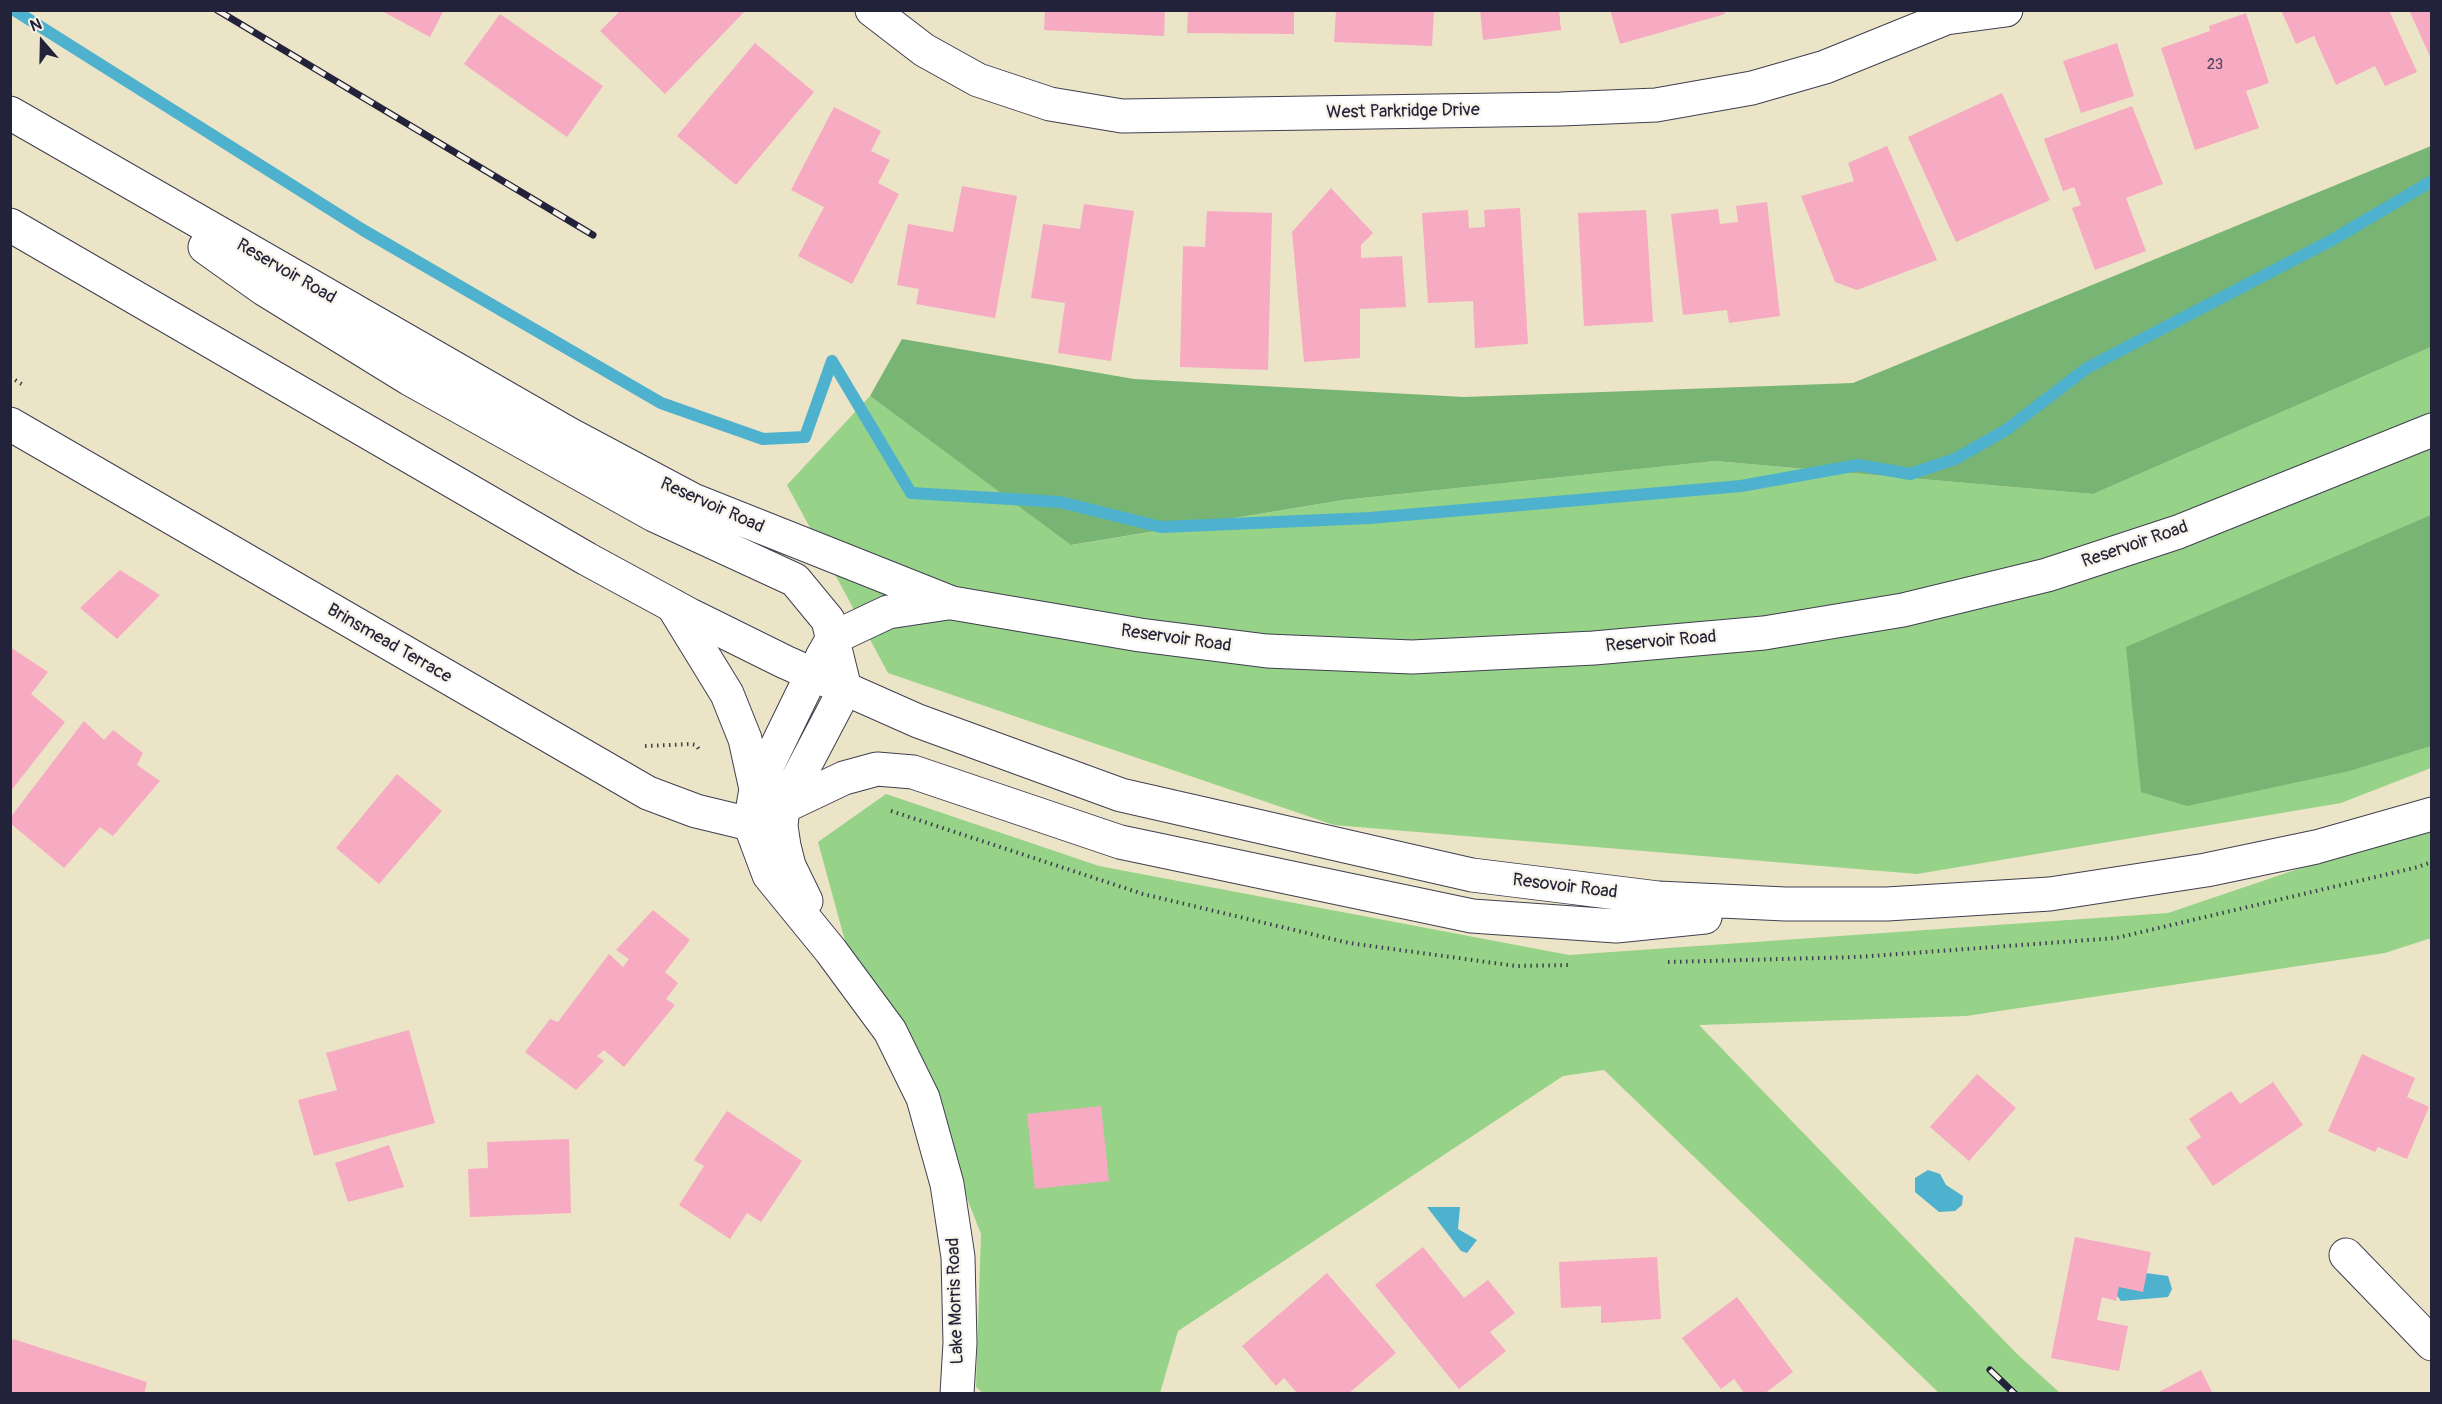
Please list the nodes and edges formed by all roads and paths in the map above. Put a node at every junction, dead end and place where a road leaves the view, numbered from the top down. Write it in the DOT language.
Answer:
graph roads {
  1 [pos="872,10"];
  2 [pos="2006,10"];
  3 [pos="1947,13"];
  4 [pos="10,113"];
  5 [pos="111,171"];
  6 [pos="10,225"];
  7 [pos="10,424"];
  8 [pos="2432,430"];
  9 [pos="952,603"];
  10 [pos="673,606"];
  11 [pos="833,638"];
  12 [pos="812,674"];
  13 [pos="845,689"];
  14 [pos="756,789"];
  15 [pos="2432,814"];
  16 [pos="771,819"];
  17 [pos="1829,904"];
  18 [pos="2346,1255"];
  19 [pos="2432,1344"];
  20 [pos="957,1394"];
  1 -- 3 [label="main road, West Parkridge Drive"];
  2 -- 3 [label="main road, West Parkridge Drive"];
  4 -- 5 [label="main road, Reservoir Road"];
  5 -- 9 [label="main road, Reservoir Road"];
  5 -- 11 [label="main road"];
  6 -- 10 [label="main road"];
  7 -- 16 [label="main road, Brinsmead Terrace"];
  8 -- 9 [label="main road, Reservoir Road"];
  9 -- 11 [label="main road"];
  10 -- 12 [label="main road"];
  10 -- 14 [label="main road"];
  11 -- 12 [label="main road"];
  11 -- 13 [label="main road"];
  12 -- 13 [label="main road"];
  12 -- 14 [label="main road"];
  13 -- 16 [label="main road"];
  13 -- 17 [label="main road, Resovoir Road"];
  14 -- 16 [label="main road"];
  15 -- 17 [label="main road"];
  16 -- 17 [label="main road"];
  16 -- 20 [label="main road, Lake Morris Road"];
  18 -- 19 [label="main road"];
}
